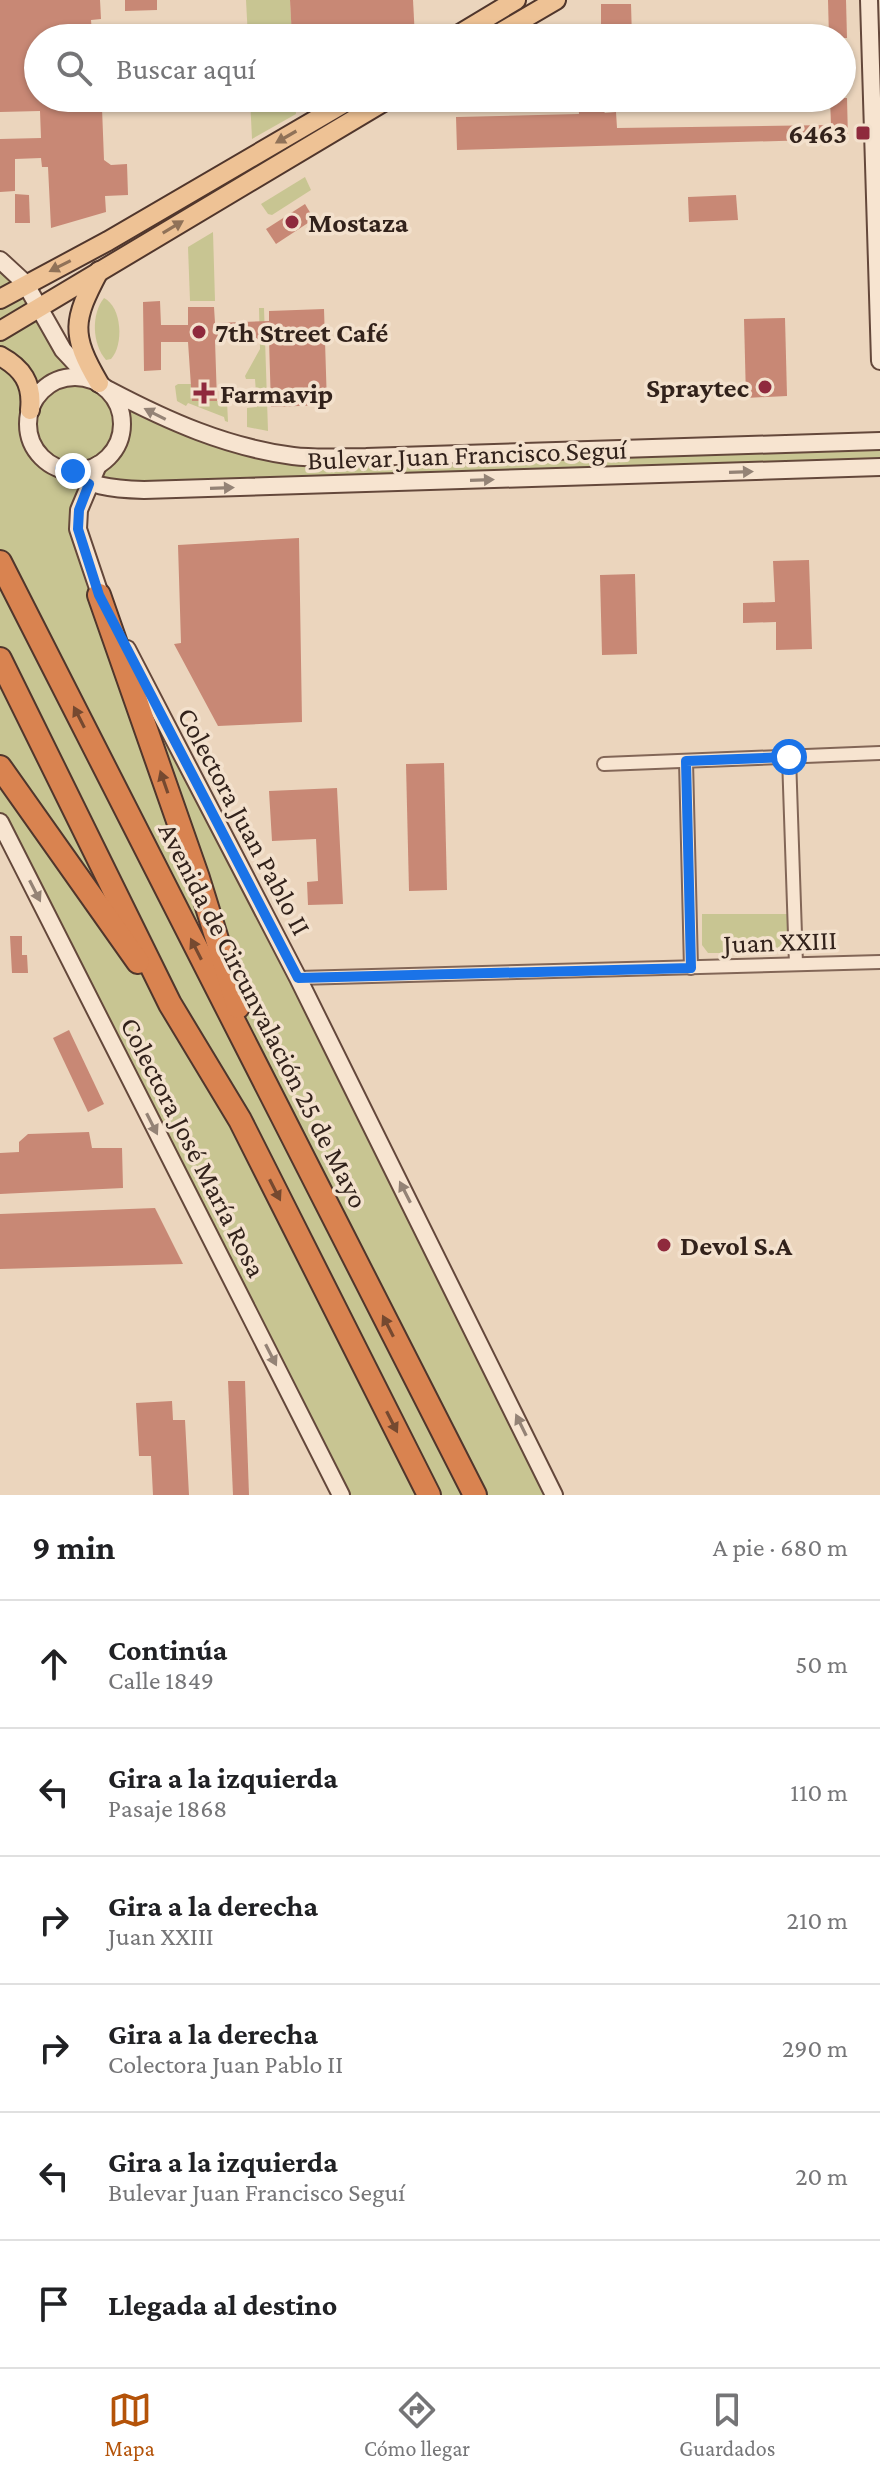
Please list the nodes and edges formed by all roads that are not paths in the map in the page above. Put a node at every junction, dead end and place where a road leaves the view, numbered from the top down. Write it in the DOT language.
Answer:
graph roads {
  1 [pos="516,0"];
  2 [pos="556,0"];
  3 [pos="869,0"];
  4 [pos="476,24"];
  5 [pos="515,24"];
  6 [pos="329,112"];
  7 [pos="366,112"];
  8 [pos="876,148"];
  9 [pos="0,260"];
  10 [pos="99,271"];
  11 [pos="25,283"];
  12 [pos="0,299"];
  13 [pos="39,306"];
  14 [pos="0,331"];
  15 [pos="0,356"];
  16 [pos="880,361"];
  17 [pos="99,384"];
  18 [pos="30,410"];
  19 [pos="880,441"];
  20 [pos="98,465"];
  21 [pos="880,467"];
  22 [pos="60,469"];
  23 [pos="89,484"];
  24 [pos="0,562"];
  25 [pos="99,595"];
  26 [pos="0,659"];
  27 [pos="880,753"];
  28 [pos="789,757"];
  29 [pos="686,761"];
  30 [pos="604,764"];
  31 [pos="0,767"];
  32 [pos="0,822"];
  33 [pos="880,962"];
  34 [pos="796,964"];
  35 [pos="691,968"];
  36 [pos="298,978"];
  37 [pos="170,1004"];
  38 [pos="257,1069"];
  39 [pos="341,1495"];
  40 [pos="429,1495"];
  41 [pos="475,1495"];
  42 [pos="554,1495"];
  1 -- 4 [label="main road"];
  2 -- 5 [label="main road"];
  3 -- 8 [label="main road"];
  6 -- 11 [label="main road, one-way"];
  10 -- 7 [label="main road, one-way"];
  8 -- 16 [label="main road"];
  9 -- 11 [label="main road"];
  10 -- 13 [label="main road"];
  10 -- 17 [label="main road"];
  11 -- 12 [label="main road"];
  11 -- 13 [label="main road"];
  13 -- 14 [label="main road"];
  13 -- 17 [label="main road"];
  15 -- 18 [label="main road"];
  17 -- 18 [label="main road"];
  19 -- 17 [label="main road, Bulevar Juan Francisco Seguí, one-way"];
  17 -- 20 [label="main road"];
  18 -- 22 [label="main road"];
  20 -- 22 [label="main road"];
  20 -- 23 [label="main road, Colectora Juan Pablo II"];
  23 -- 21 [label="main road, Bulevar Juan Francisco Seguí, one-way"];
  22 -- 23 [label="main road, Bulevar Juan Francisco Seguí"];
  23 -- 25 [label="main road, Colectora Juan Pablo II"];
  38 -- 24 [label="highway, Avenida de Circunvalación 25 de Mayo, one-way"];
  25 -- 36 [label="main road, Colectora Juan Pablo II"];
  38 -- 25 [label="highway, one-way"];
  26 -- 37 [label="highway"];
  27 -- 28 [label="street"];
  28 -- 29 [label="street"];
  28 -- 34 [label="street"];
  29 -- 30 [label="street"];
  29 -- 35 [label="street"];
  31 -- 37 [label="highway"];
  32 -- 39 [label="main road, Colectora José María Rosa, one-way"];
  33 -- 34 [label="street, Juan XXIII"];
  34 -- 35 [label="street, Juan XXIII"];
  35 -- 36 [label="street, Juan XXIII"];
  42 -- 36 [label="main road, Colectora Juan Pablo II, one-way"];
  37 -- 40 [label="highway, one-way"];
  41 -- 38 [label="highway, Avenida de Circunvalación 25 de Mayo, one-way"];
}
